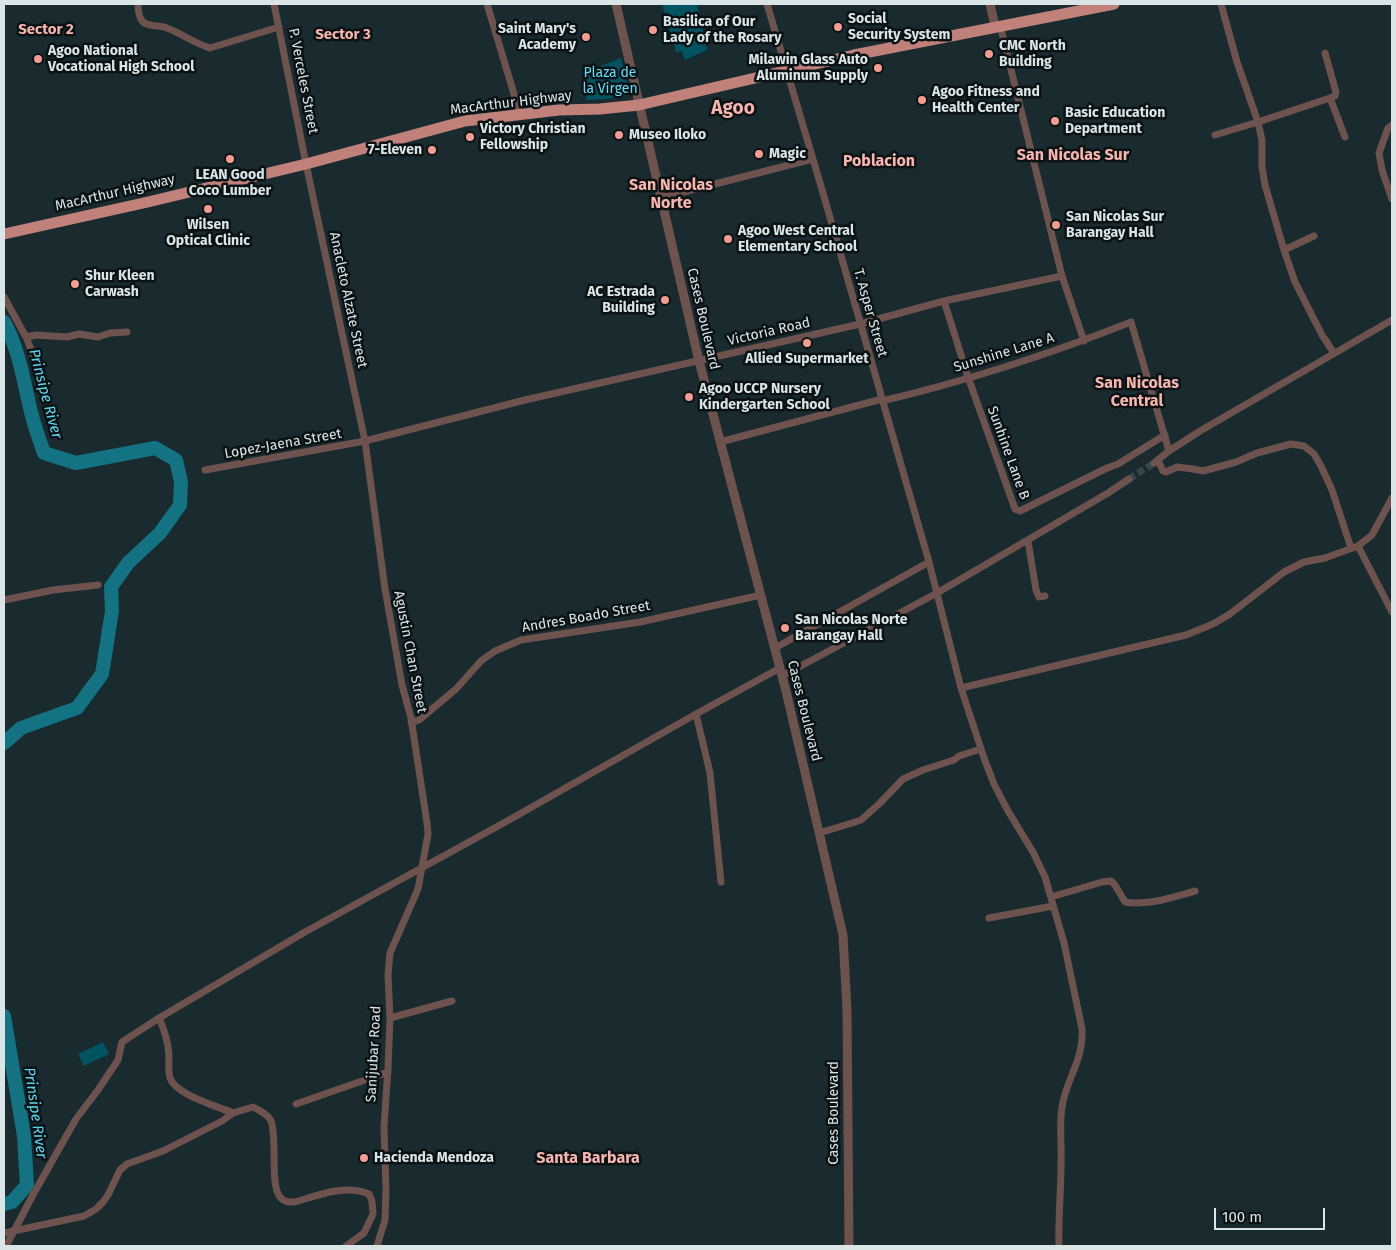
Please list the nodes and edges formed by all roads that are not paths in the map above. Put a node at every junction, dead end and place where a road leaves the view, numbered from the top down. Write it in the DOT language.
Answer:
graph roads {
  1 [pos="138,4"];
  2 [pos="274,4"];
  3 [pos="487,4"];
  4 [pos="616,4"];
  5 [pos="767,4"];
  6 [pos="990,4"];
  7 [pos="1114,4"];
  8 [pos="1221,4"];
  9 [pos="998,26"];
  10 [pos="279,27"];
  11 [pos="1325,53"];
  12 [pos="787,70"];
  13 [pos="1330,98"];
  14 [pos="639,105"];
  15 [pos="520,114"];
  16 [pos="1258,122"];
  17 [pos="1392,124"];
  18 [pos="1215,135"];
  19 [pos="1345,137"];
  20 [pos="813,159"];
  21 [pos="306,164"];
  22 [pos="660,198"];
  23 [pos="1392,199"];
  24 [pos="4,234"];
  25 [pos="1314,236"];
  26 [pos="1284,250"];
  27 [pos="1062,276"];
  28 [pos="4,297"];
  29 [pos="944,301"];
  30 [pos="1392,320"];
  31 [pos="860,324"];
  32 [pos="127,332"];
  33 [pos="26,337"];
  34 [pos="1084,341"];
  35 [pos="1334,353"];
  36 [pos="699,361"];
  37 [pos="39,369"];
  38 [pos="968,377"];
  39 [pos="882,400"];
  40 [pos="1165,435"];
  41 [pos="365,441"];
  42 [pos="720,442"];
  43 [pos="1169,451"];
  44 [pos="205,470"];
  45 [pos="1129,479"];
  46 [pos="1392,498"];
  47 [pos="1028,541"];
  48 [pos="1355,547"];
  49 [pos="928,562"];
  50 [pos="98,585"];
  51 [pos="937,593"];
  52 [pos="761,595"];
  53 [pos="1045,596"];
  54 [pos="4,600"];
  55 [pos="1392,612"];
  56 [pos="775,648"];
  57 [pos="781,672"];
  58 [pos="961,688"];
  59 [pos="696,714"];
  60 [pos="411,723"];
  61 [pos="981,749"];
  62 [pos="819,832"];
  63 [pos="422,867"];
  64 [pos="721,882"];
  65 [pos="1195,891"];
  66 [pos="1051,897"];
  67 [pos="1053,906"];
  68 [pos="989,918"];
  69 [pos="452,1000"];
  70 [pos="159,1018"];
  71 [pos="390,1018"];
  72 [pos="388,1072"];
  73 [pos="296,1104"];
  74 [pos="233,1113"];
  75 [pos="13,1232"];
  76 [pos="4,1234"];
  77 [pos="6,1246"];
  78 [pos="346,1246"];
  79 [pos="377,1246"];
  80 [pos="849,1246"];
  81 [pos="1059,1246"];
  1 -- 10 [label="street"];
  2 -- 10 [label="street, P. Verceles Street"];
  3 -- 15 [label="street"];
  4 -- 14 [label="street, Cases Boulevard"];
  5 -- 12 [label="street, T. Asper Street"];
  6 -- 9 [label="street"];
  7 -- 9 [label="highway, MacArthur Highway"];
  8 -- 16 [label="street"];
  9 -- 12 [label="highway, MacArthur Highway"];
  9 -- 27 [label="street"];
  10 -- 21 [label="street, P. Verceles Street"];
  11 -- 13 [label="street"];
  12 -- 14 [label="highway, MacArthur Highway"];
  12 -- 20 [label="street, T. Asper Street"];
  13 -- 16 [label="street"];
  13 -- 19 [label="street"];
  14 -- 15 [label="highway, MacArthur Highway"];
  14 -- 22 [label="street, Cases Boulevard"];
  15 -- 21 [label="highway, MacArthur Highway"];
  16 -- 18 [label="street"];
  16 -- 26 [label="street"];
  17 -- 23 [label="street"];
  20 -- 22 [label="street"];
  20 -- 31 [label="street, T. Asper Street"];
  21 -- 24 [label="highway, MacArthur Highway"];
  21 -- 41 [label="street, Anacleto Alzate Street"];
  22 -- 36 [label="street, Cases Boulevard"];
  25 -- 26 [label="street"];
  26 -- 35 [label="street"];
  27 -- 29 [label="street, Victoria Road"];
  27 -- 34 [label="street"];
  28 -- 33 [label="street"];
  29 -- 31 [label="street, Victoria Road"];
  29 -- 38 [label="street, Sunhine Lane B"];
  30 -- 35 [label="street"];
  31 -- 36 [label="street, Victoria Road"];
  31 -- 39 [label="street, T. Asper Street"];
  32 -- 33 [label="street"];
  33 -- 37 [label="street"];
  34 -- 38 [label="street, Sunshine Lane A"];
  34 -- 40 [label="street, Sunshine Lane A"];
  35 -- 43 [label="street"];
  36 -- 41 [label="street, Victoria Road"];
  36 -- 42 [label="street, Cases Boulevard"];
  38 -- 39 [label="street, Sunshine Lane A"];
  38 -- 40 [label="street, Sunhine Lane B"];
  39 -- 42 [label="street, Sunshine Lane A"];
  39 -- 49 [label="street, T. Asper Street"];
  40 -- 43 [label="street"];
  41 -- 44 [label="street, Lopez-Jaena Street"];
  41 -- 60 [label="street, Agustin Chan Street"];
  42 -- 52 [label="street, Cases Boulevard"];
  43 -- 48 [label="street"];
  45 -- 47 [label="street"];
  46 -- 48 [label="street"];
  47 -- 51 [label="street"];
  47 -- 53 [label="street"];
  48 -- 55 [label="street"];
  48 -- 58 [label="street"];
  49 -- 51 [label="street, T. Asper Street"];
  49 -- 56 [label="street"];
  50 -- 54 [label="street"];
  51 -- 57 [label="street"];
  51 -- 58 [label="street, T. Asper Street"];
  52 -- 56 [label="street, Cases Boulevard"];
  52 -- 60 [label="street, Andres Boado Street"];
  56 -- 57 [label="street, Cases Boulevard"];
  57 -- 59 [label="street"];
  57 -- 62 [label="street, Cases Boulevard"];
  58 -- 61 [label="street, T. Asper Street"];
  59 -- 63 [label="street"];
  59 -- 64 [label="street"];
  60 -- 63 [label="street, Agustin Chan Street"];
  61 -- 62 [label="street"];
  61 -- 66 [label="street, T. Asper Street"];
  62 -- 80 [label="street, Cases Boulevard"];
  63 -- 70 [label="street"];
  63 -- 71 [label="street, Sanijubar Road"];
  65 -- 66 [label="street"];
  66 -- 67 [label="street, T. Asper Street"];
  67 -- 68 [label="street"];
  67 -- 81 [label="street, T. Asper Street"];
  69 -- 71 [label="street"];
  70 -- 74 [label="street"];
  70 -- 75 [label="street"];
  71 -- 72 [label="street, Sanijubar Road"];
  72 -- 73 [label="street"];
  72 -- 79 [label="street, Sanijubar Road"];
  74 -- 75 [label="street"];
  74 -- 78 [label="street"];
  75 -- 76 [label="street"];
  75 -- 77 [label="street"];
}
